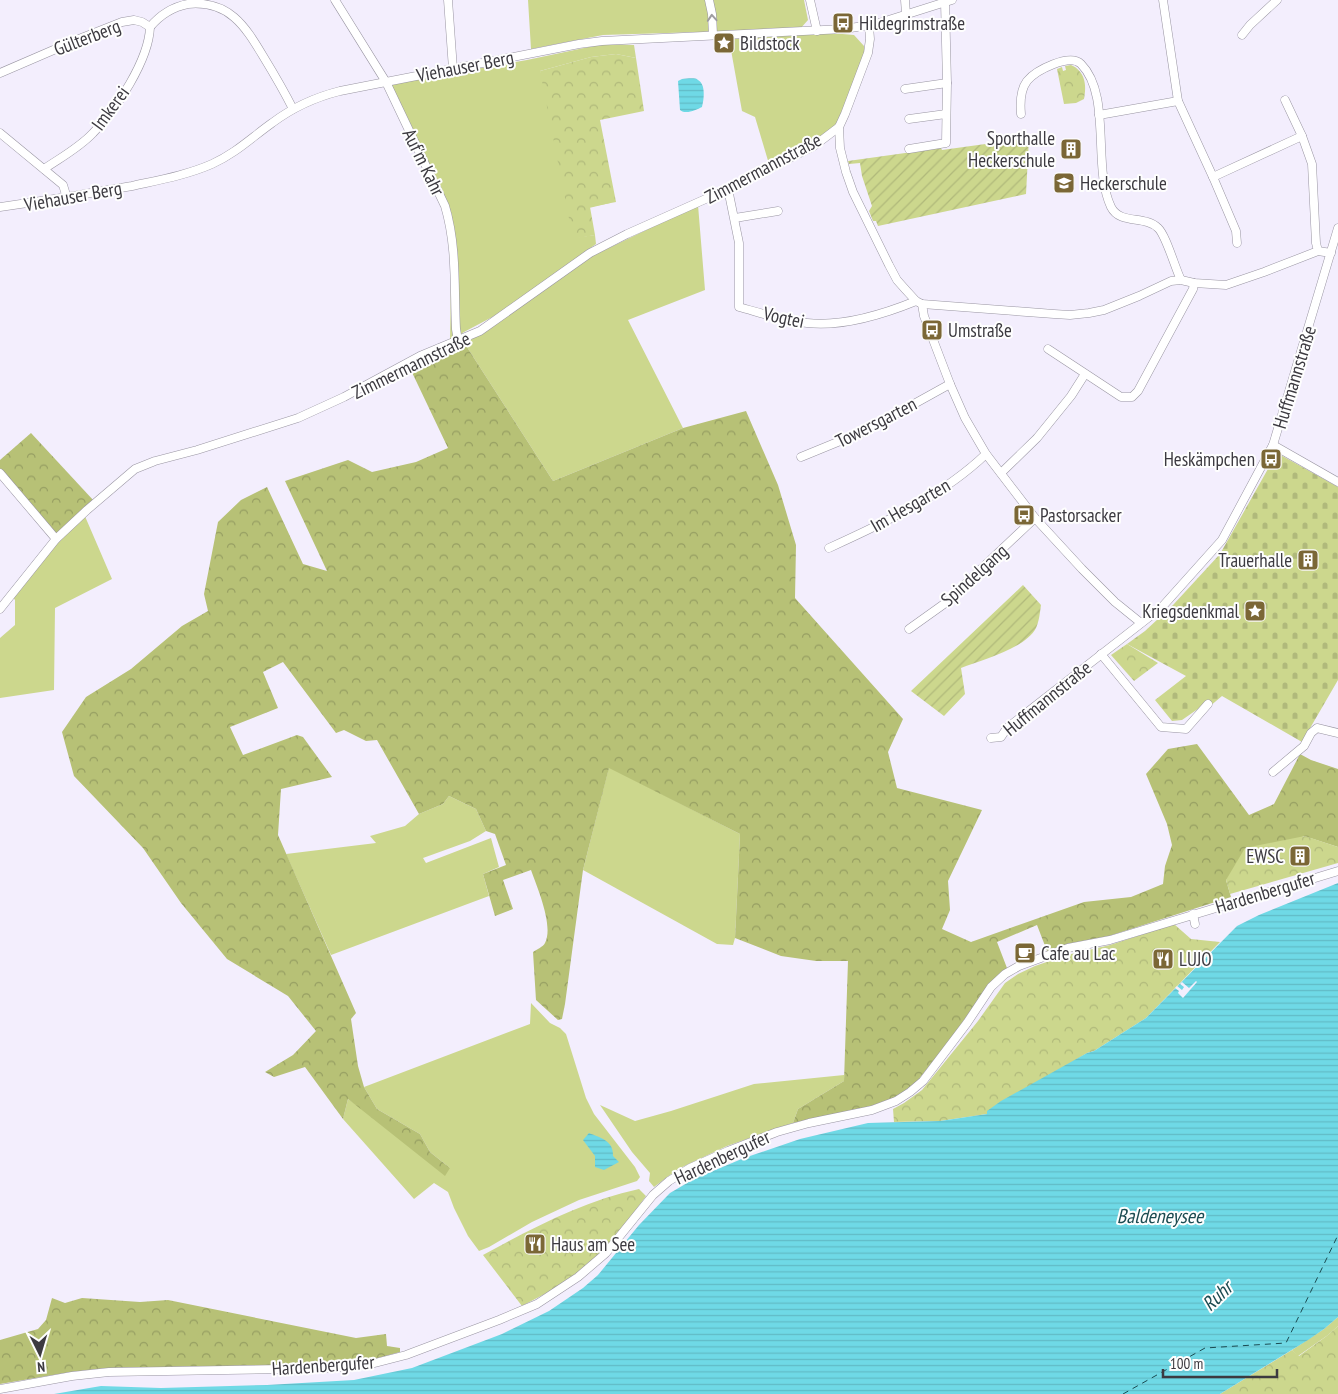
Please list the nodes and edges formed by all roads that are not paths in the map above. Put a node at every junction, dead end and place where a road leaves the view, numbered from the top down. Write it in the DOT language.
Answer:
graph roads {
  1 [pos="335,0"];
  2 [pos="448,0"];
  3 [pos="709,0"];
  4 [pos="810,0"];
  5 [pos="904,0"];
  6 [pos="1163,0"];
  7 [pos="1277,0"];
  8 [pos="949,1"];
  9 [pos="906,14"];
  10 [pos="869,26"];
  11 [pos="150,27"];
  12 [pos="817,31"];
  13 [pos="713,35"];
  14 [pos="1242,35"];
  15 [pos="453,69"];
  16 [pos="0,73"];
  17 [pos="386,82"];
  18 [pos="947,83"];
  19 [pos="905,89"];
  20 [pos="1285,100"];
  21 [pos="1178,101"];
  22 [pos="293,109"];
  23 [pos="946,114"];
  24 [pos="1021,114"];
  25 [pos="1099,114"];
  26 [pos="909,119"];
  27 [pos="839,127"];
  28 [pos="0,133"];
  29 [pos="1302,136"];
  30 [pos="909,149"];
  31 [pos="44,169"];
  32 [pos="1213,177"];
  33 [pos="728,189"];
  34 [pos="67,198"];
  35 [pos="0,208"];
  36 [pos="778,211"];
  37 [pos="734,218"];
  38 [pos="1338,228"];
  39 [pos="1237,243"];
  40 [pos="1334,249"];
  41 [pos="1318,251"];
  42 [pos="1181,280"];
  43 [pos="1194,283"];
  44 [pos="919,303"];
  45 [pos="458,341"];
  46 [pos="1048,349"];
  47 [pos="1085,374"];
  48 [pos="950,384"];
  49 [pos="1273,445"];
  50 [pos="986,454"];
  51 [pos="801,457"];
  52 [pos="0,473"];
  53 [pos="1001,473"];
  54 [pos="1338,482"];
  55 [pos="1035,518"];
  56 [pos="56,539"];
  57 [pos="829,548"];
  58 [pos="0,609"];
  59 [pos="1141,623"];
  60 [pos="909,629"];
  61 [pos="1101,654"];
  62 [pos="1208,704"];
  63 [pos="1338,732"];
  64 [pos="991,738"];
  65 [pos="1272,772"];
  66 [pos="1338,871"];
  67 [pos="1193,914"];
  68 [pos="1195,924"];
  69 [pos="0,1389"];
  1 -- 17 [label="street, Auf'm Kahr"];
  2 -- 15 [label="street"];
  13 -- 3 [label="street, one-way"];
  4 -- 12 [label="street"];
  5 -- 9 [label="street"];
  6 -- 21 [label="street"];
  7 -- 14 [label="street"];
  8 -- 9 [label="street, Viehauser Berg"];
  8 -- 18 [label="street"];
  9 -- 10 [label="street, Viehauser Berg"];
  10 -- 12 [label="street, Viehauser Berg"];
  10 -- 27 [label="street"];
  11 -- 16 [label="street, Gülterberg"];
  11 -- 22 [label="street, Gülterberg"];
  11 -- 31 [label="street, Imkerei"];
  12 -- 13 [label="street, Viehauser Berg"];
  13 -- 15 [label="street, Viehauser Berg"];
  15 -- 17 [label="street, Viehauser Berg"];
  17 -- 22 [label="street, Viehauser Berg"];
  17 -- 45 [label="street, Auf'm Kahr"];
  18 -- 19 [label="street"];
  18 -- 23 [label="street"];
  20 -- 29 [label="street"];
  21 -- 25 [label="street"];
  21 -- 32 [label="street"];
  22 -- 34 [label="street, Viehauser Berg"];
  23 -- 26 [label="street"];
  23 -- 30 [label="street"];
  24 -- 25 [label="street"];
  25 -- 42 [label="street"];
  27 -- 33 [label="street, Zimmermannstraße"];
  27 -- 44 [label="street"];
  28 -- 31 [label="street"];
  29 -- 32 [label="street"];
  29 -- 41 [label="street"];
  31 -- 34 [label="street"];
  32 -- 39 [label="street"];
  33 -- 37 [label="street, Vogtei"];
  33 -- 45 [label="street, Zimmermannstraße"];
  34 -- 35 [label="street, Viehauser Berg"];
  36 -- 37 [label="street"];
  37 -- 44 [label="street, Vogtei"];
  38 -- 40 [label="street, Huffmannstraße"];
  40 -- 41 [label="street"];
  40 -- 49 [label="street, Huffmannstraße"];
  41 -- 43 [label="street"];
  42 -- 43 [label="street"];
  42 -- 44 [label="street"];
  43 -- 47 [label="street"];
  44 -- 48 [label="street"];
  45 -- 56 [label="street, Zimmermannstraße"];
  46 -- 47 [label="street"];
  47 -- 53 [label="street"];
  48 -- 50 [label="street"];
  48 -- 51 [label="street, Towersgarten"];
  49 -- 54 [label="street"];
  49 -- 59 [label="street, Huffmannstraße"];
  50 -- 53 [label="street"];
  50 -- 57 [label="street, Im Hesgarten"];
  52 -- 56 [label="street"];
  53 -- 55 [label="street"];
  55 -- 59 [label="street"];
  55 -- 60 [label="street, Spindelgang"];
  56 -- 58 [label="street, Zimmermannstraße"];
  59 -- 61 [label="street, Huffmannstraße"];
  61 -- 62 [label="street, Huffmannstraße"];
  61 -- 64 [label="street, Huffmannstraße"];
  63 -- 65 [label="street"];
  66 -- 67 [label="street, Hardenbergufer"];
  67 -- 68 [label="street, Hardenbergufer"];
  67 -- 69 [label="street, Hardenbergufer"];
}
